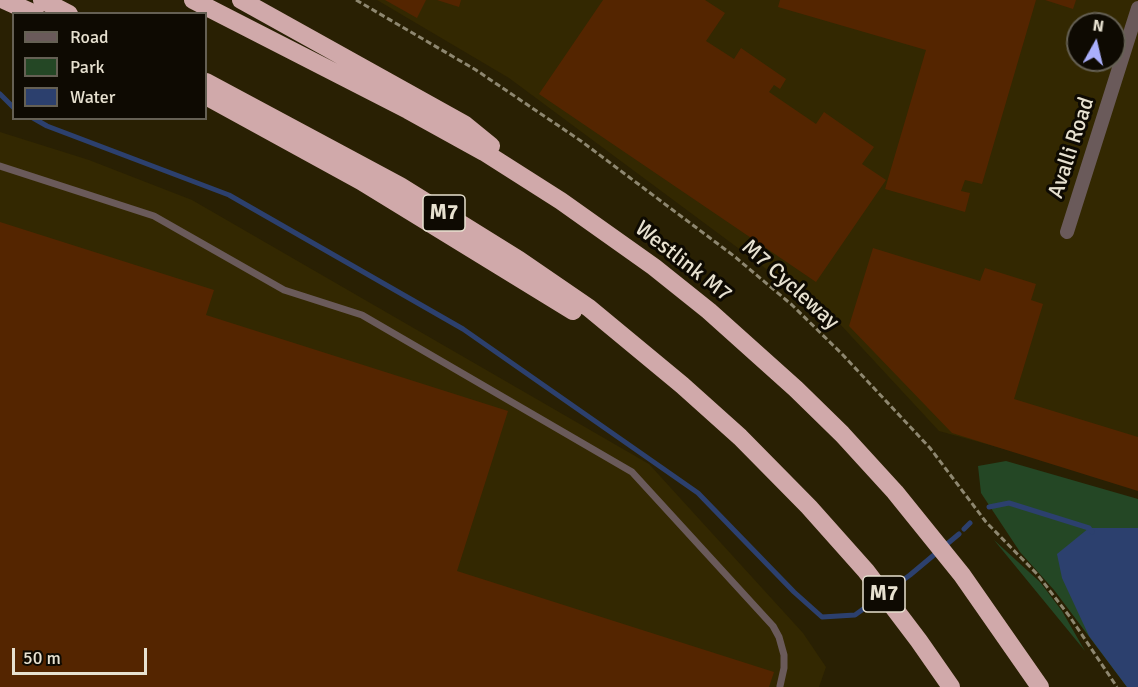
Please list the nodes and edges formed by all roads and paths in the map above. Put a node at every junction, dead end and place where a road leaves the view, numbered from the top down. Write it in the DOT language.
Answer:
graph roads {
  1 [pos="4,0"];
  2 [pos="42,0"];
  3 [pos="193,0"];
  4 [pos="241,0"];
  5 [pos="356,0"];
  6 [pos="1138,8"];
  7 [pos="31,12"];
  8 [pos="65,12"];
  9 [pos="207,83"];
  10 [pos="207,97"];
  11 [pos="0,166"];
  12 [pos="561,201"];
  13 [pos="1067,232"];
  14 [pos="666,370"];
  15 [pos="780,686"];
  16 [pos="951,687"];
  17 [pos="1040,687"];
  18 [pos="1117,687"];
  1 -- 7 [label="highway"];
  2 -- 8 [label="highway"];
  3 -- 12 [label="highway, Westlink M7"];
  4 -- 12 [label="highway"];
  5 -- 18 [label="path, M7 Cycleway"];
  6 -- 13 [label="street, Avalli Road"];
  9 -- 14 [label="highway, M7"];
  10 -- 14 [label="highway"];
  11 -- 15 [label="lane"];
  12 -- 17 [label="highway, Westlink M7"];
  14 -- 16 [label="highway, M7"];
}
